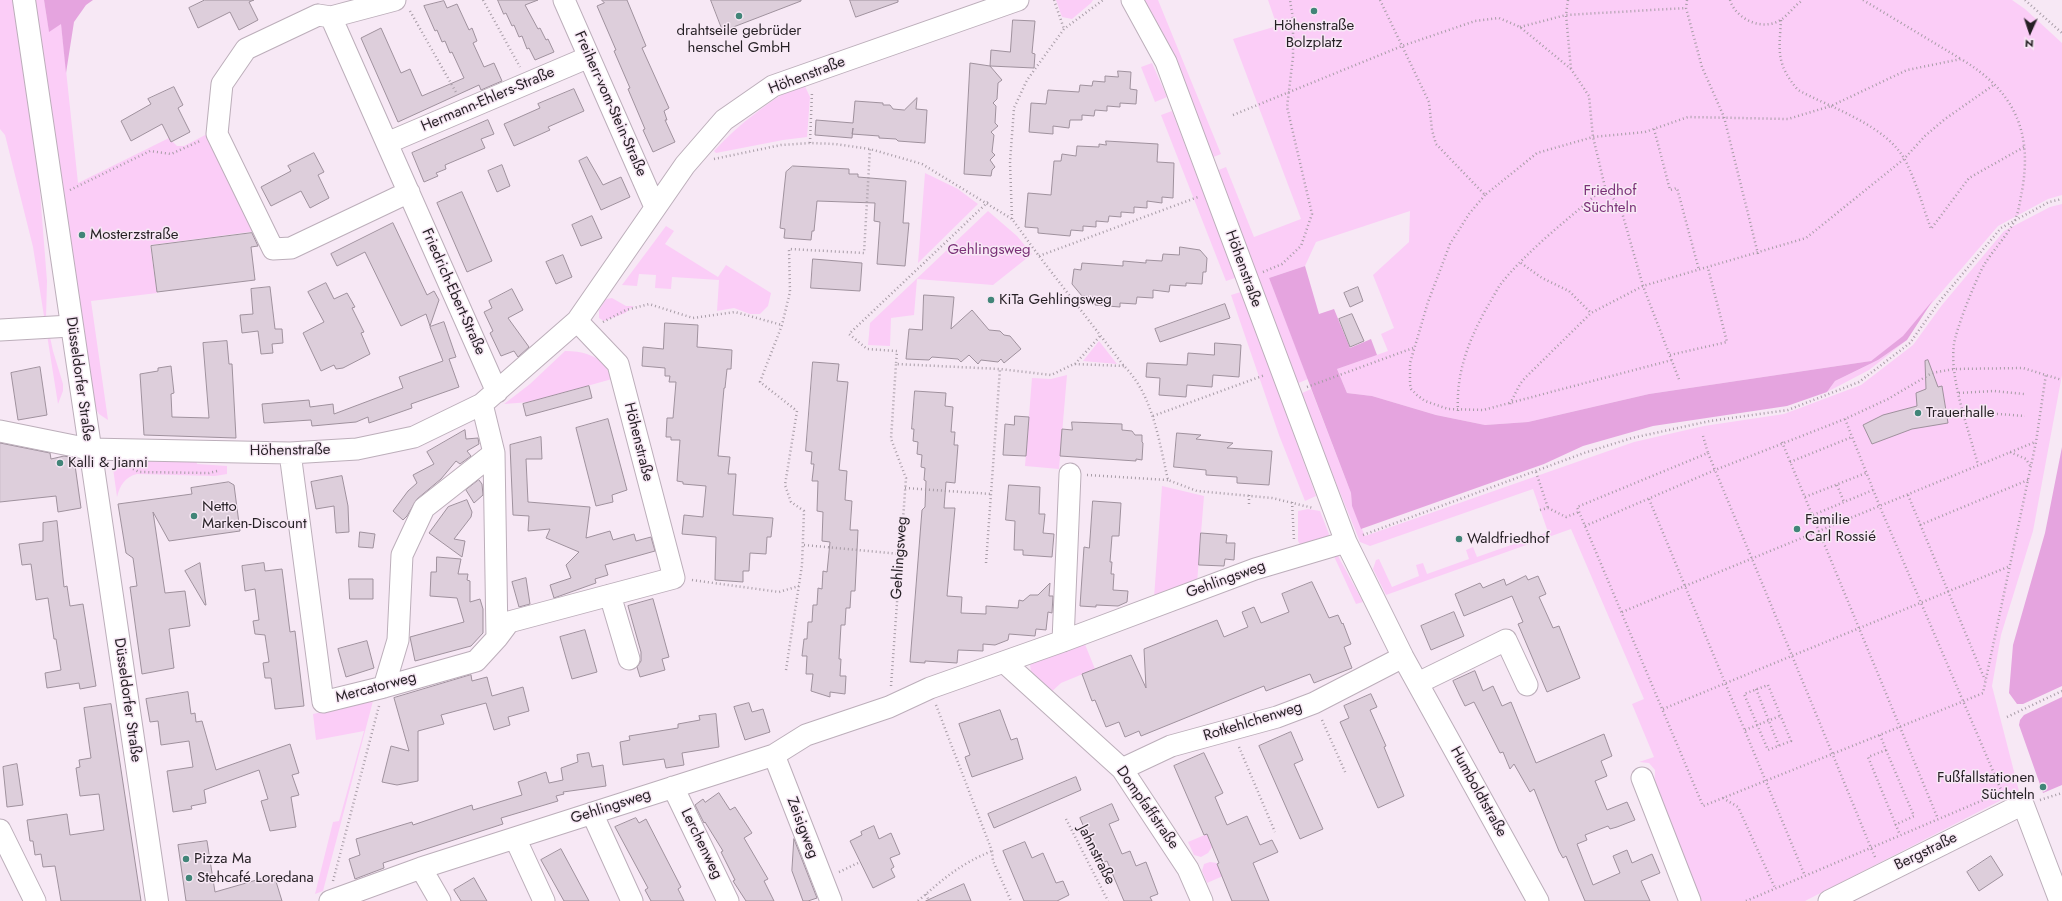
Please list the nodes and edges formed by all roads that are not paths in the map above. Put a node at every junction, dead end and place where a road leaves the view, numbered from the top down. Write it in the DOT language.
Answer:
graph roads {
  1 [pos="24,0"];
  2 [pos="564,0"];
  3 [pos="1018,0"];
  4 [pos="1132,0"];
  5 [pos="401,4"];
  6 [pos="321,11"];
  7 [pos="589,57"];
  8 [pos="387,143"];
  9 [pos="409,192"];
  10 [pos="655,207"];
  11 [pos="71,326"];
  12 [pos="582,326"];
  13 [pos="0,330"];
  14 [pos="490,398"];
  15 [pos="0,431"];
  16 [pos="89,449"];
  17 [pos="290,453"];
  18 [pos="494,453"];
  19 [pos="1070,474"];
  20 [pos="1356,535"];
  21 [pos="674,578"];
  22 [pos="610,595"];
  23 [pos="497,638"];
  24 [pos="1063,641"];
  25 [pos="1403,657"];
  26 [pos="629,659"];
  27 [pos="1004,662"];
  28 [pos="1418,683"];
  29 [pos="1527,685"];
  30 [pos="384,687"];
  31 [pos="774,755"];
  32 [pos="1122,769"];
  33 [pos="1642,778"];
  34 [pos="674,787"];
  35 [pos="592,813"];
  36 [pos="0,830"];
  37 [pos="515,838"];
  38 [pos="421,868"];
  39 [pos="338,896"];
  40 [pos="34,901"];
  41 [pos="157,901"];
  42 [pos="440,901"];
  43 [pos="544,901"];
  44 [pos="632,901"];
  45 [pos="728,901"];
  46 [pos="831,901"];
  47 [pos="1202,901"];
  48 [pos="1538,901"];
  49 [pos="1690,901"];
  50 [pos="1829,901"];
  51 [pos="2060,901"];
  1 -- 11 [label="main road, Düsseldorfer Straße"];
  2 -- 7 [label="street, Freiherr-vom-Stein-Straße"];
  3 -- 10 [label="street, Höhenstraße"];
  4 -- 20 [label="street, Höhenstraße"];
  5 -- 6 [label="street"];
  6 -- 8 [label="street, Friedrich-Ebert-Straße"];
  6 -- 9 [label="street"];
  7 -- 8 [label="street, Hermann-Ehlers-Straße"];
  7 -- 10 [label="street, Freiherr-vom-Stein-Straße"];
  8 -- 9 [label="street, Friedrich-Ebert-Straße"];
  9 -- 14 [label="street, Friedrich-Ebert-Straße"];
  10 -- 12 [label="street, Höhenstraße"];
  11 -- 13 [label="street"];
  11 -- 16 [label="main road, Düsseldorfer Straße"];
  12 -- 14 [label="street, Höhenstraße"];
  12 -- 21 [label="street, Höhenstraße"];
  14 -- 17 [label="street, Höhenstraße"];
  14 -- 18 [label="street"];
  15 -- 16 [label="street"];
  16 -- 17 [label="street, Höhenstraße"];
  16 -- 41 [label="main road, Düsseldorfer Straße"];
  17 -- 30 [label="street, Mercatorweg"];
  18 -- 23 [label="street"];
  18 -- 30 [label="street"];
  19 -- 24 [label="street"];
  20 -- 24 [label="street, Gehlingsweg"];
  20 -- 25 [label="street, Humboldtstraße"];
  21 -- 22 [label="street, Mercatorweg"];
  22 -- 23 [label="street, Mercatorweg"];
  22 -- 26 [label="street"];
  23 -- 30 [label="street, Mercatorweg"];
  24 -- 27 [label="street, Gehlingsweg"];
  25 -- 28 [label="street, Humboldtstraße"];
  25 -- 32 [label="street, Rotkehlchenweg"];
  27 -- 31 [label="street, Gehlingsweg"];
  27 -- 32 [label="street, Dompfaffstraße"];
  28 -- 29 [label="street"];
  28 -- 48 [label="street, Humboldtstraße"];
  31 -- 34 [label="street, Gehlingsweg"];
  31 -- 46 [label="street, Zeisigweg"];
  32 -- 47 [label="street, Dompfaffstraße"];
  33 -- 49 [label="street"];
  34 -- 35 [label="street, Gehlingsweg"];
  34 -- 45 [label="street, Lerchenweg"];
  35 -- 37 [label="street, Gehlingsweg"];
  35 -- 44 [label="street"];
  36 -- 40 [label="street"];
  37 -- 38 [label="street, Gehlingsweg"];
  37 -- 43 [label="street"];
  38 -- 39 [label="street, Gehlingsweg"];
  38 -- 42 [label="street"];
  50 -- 51 [label="street, Bergstraße"];
}
